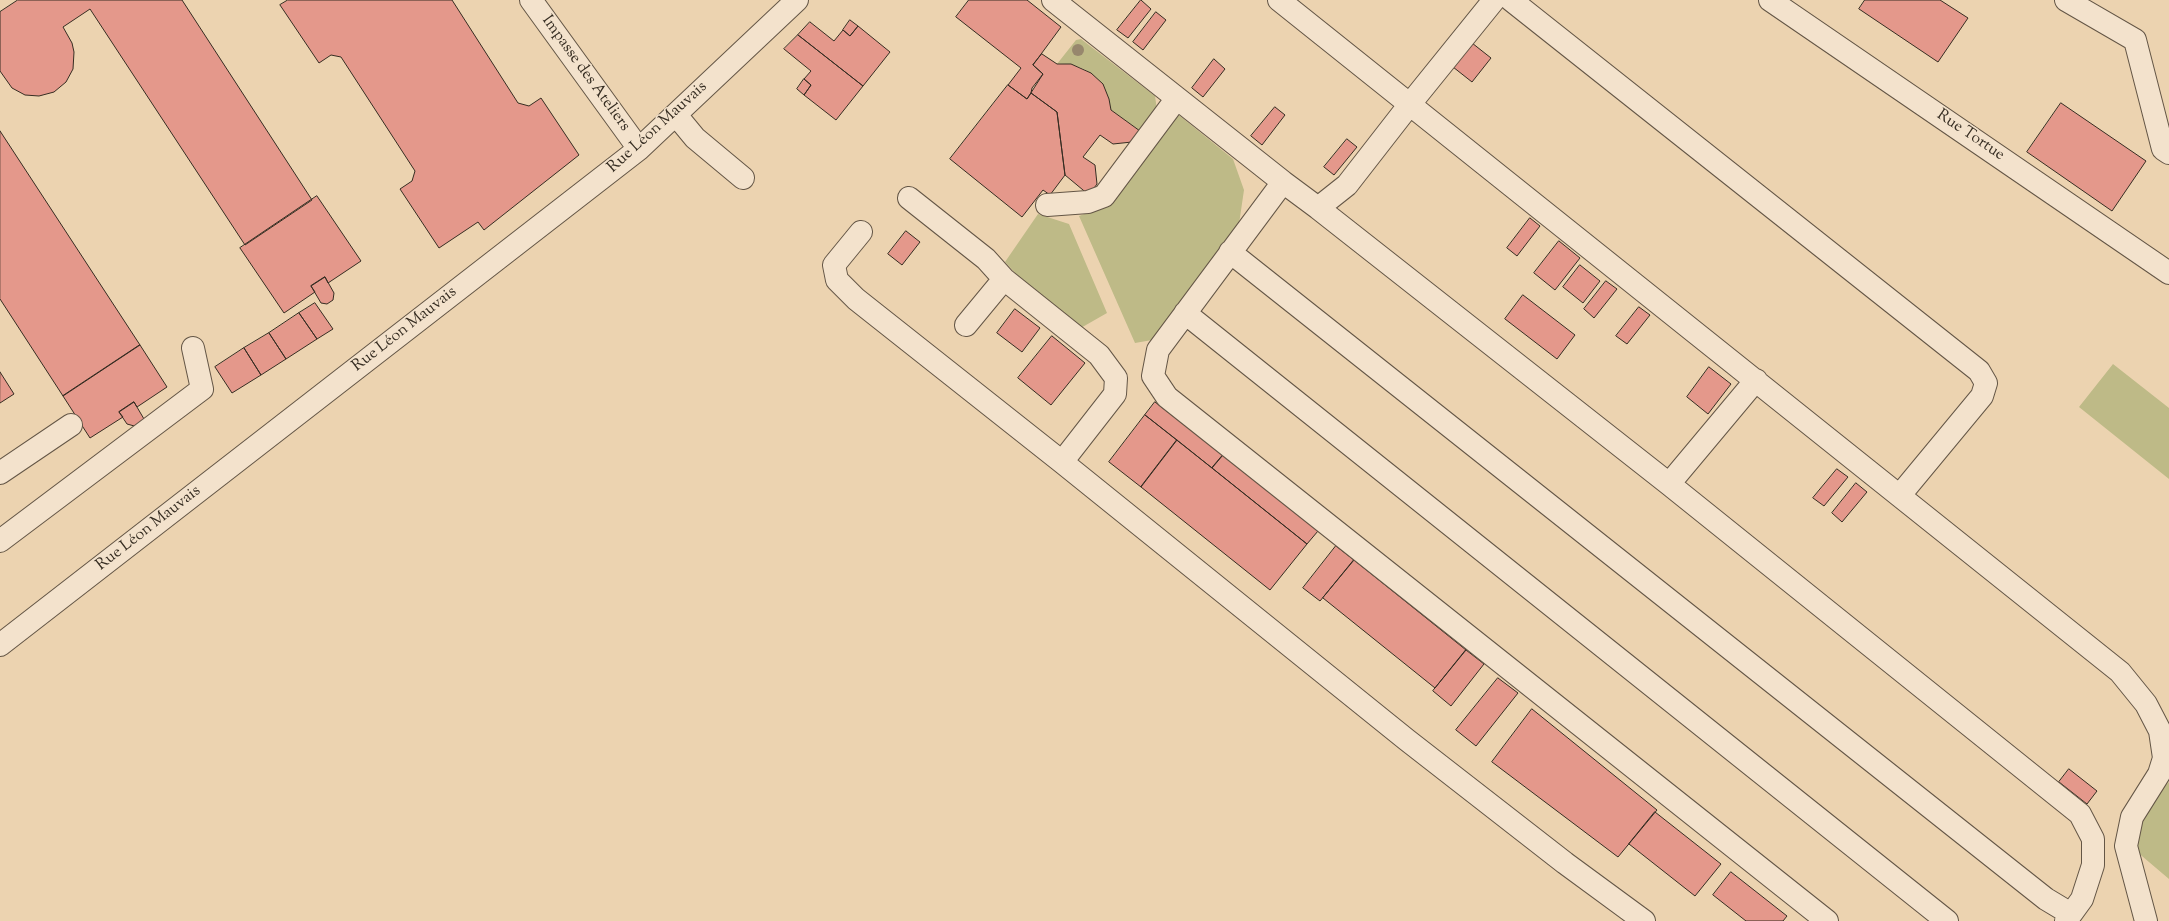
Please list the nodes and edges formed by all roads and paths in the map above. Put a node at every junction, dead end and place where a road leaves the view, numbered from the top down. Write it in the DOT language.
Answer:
graph roads {
  1 [pos="531,0"];
  2 [pos="797,0"];
  3 [pos="1053,0"];
  4 [pos="1279,0"];
  5 [pos="1494,0"];
  6 [pos="1511,0"];
  7 [pos="1770,0"];
  8 [pos="2066,0"];
  9 [pos="1177,98"];
  10 [pos="1410,104"];
  11 [pos="676,115"];
  12 [pos="2167,147"];
  13 [pos="638,149"];
  14 [pos="743,178"];
  15 [pos="1283,182"];
  16 [pos="909,198"];
  17 [pos="1047,205"];
  18 [pos="1318,208"];
  19 [pos="861,232"];
  20 [pos="1230,252"];
  21 [pos="2169,273"];
  22 [pos="1004,279"];
  23 [pos="1186,313"];
  24 [pos="966,325"];
  25 [pos="193,348"];
  26 [pos="1756,380"];
  27 [pos="71,425"];
  28 [pos="1062,462"];
  29 [pos="0,473"];
  30 [pos="1670,484"];
  31 [pos="1900,495"];
  32 [pos="0,541"];
  33 [pos="0,645"];
  34 [pos="2069,918"];
  35 [pos="1644,921"];
  36 [pos="1827,921"];
  37 [pos="1947,921"];
  38 [pos="2146,921"];
  1 -- 13 [label="street, Impasse des Ateliers"];
  2 -- 11 [label="street, Rue Léon Mauvais"];
  3 -- 9 [label="street"];
  4 -- 10 [label="street"];
  5 -- 10 [label="street"];
  6 -- 31 [label="street"];
  7 -- 21 [label="street, Rue Tortue"];
  8 -- 12 [label="street"];
  9 -- 15 [label="street"];
  9 -- 17 [label="street"];
  10 -- 18 [label="street"];
  10 -- 26 [label="street"];
  11 -- 13 [label="street, Rue Léon Mauvais"];
  11 -- 14 [label="street"];
  13 -- 33 [label="street, Rue Léon Mauvais"];
  15 -- 18 [label="street"];
  15 -- 20 [label="street"];
  16 -- 22 [label="street"];
  18 -- 30 [label="street"];
  19 -- 28 [label="street"];
  20 -- 23 [label="street"];
  20 -- 34 [label="street"];
  22 -- 24 [label="street"];
  22 -- 28 [label="street"];
  23 -- 36 [label="street"];
  23 -- 37 [label="street"];
  25 -- 32 [label="street"];
  26 -- 30 [label="street"];
  26 -- 31 [label="street"];
  27 -- 29 [label="street"];
  28 -- 35 [label="street"];
  30 -- 34 [label="street"];
  31 -- 38 [label="street"];
}
